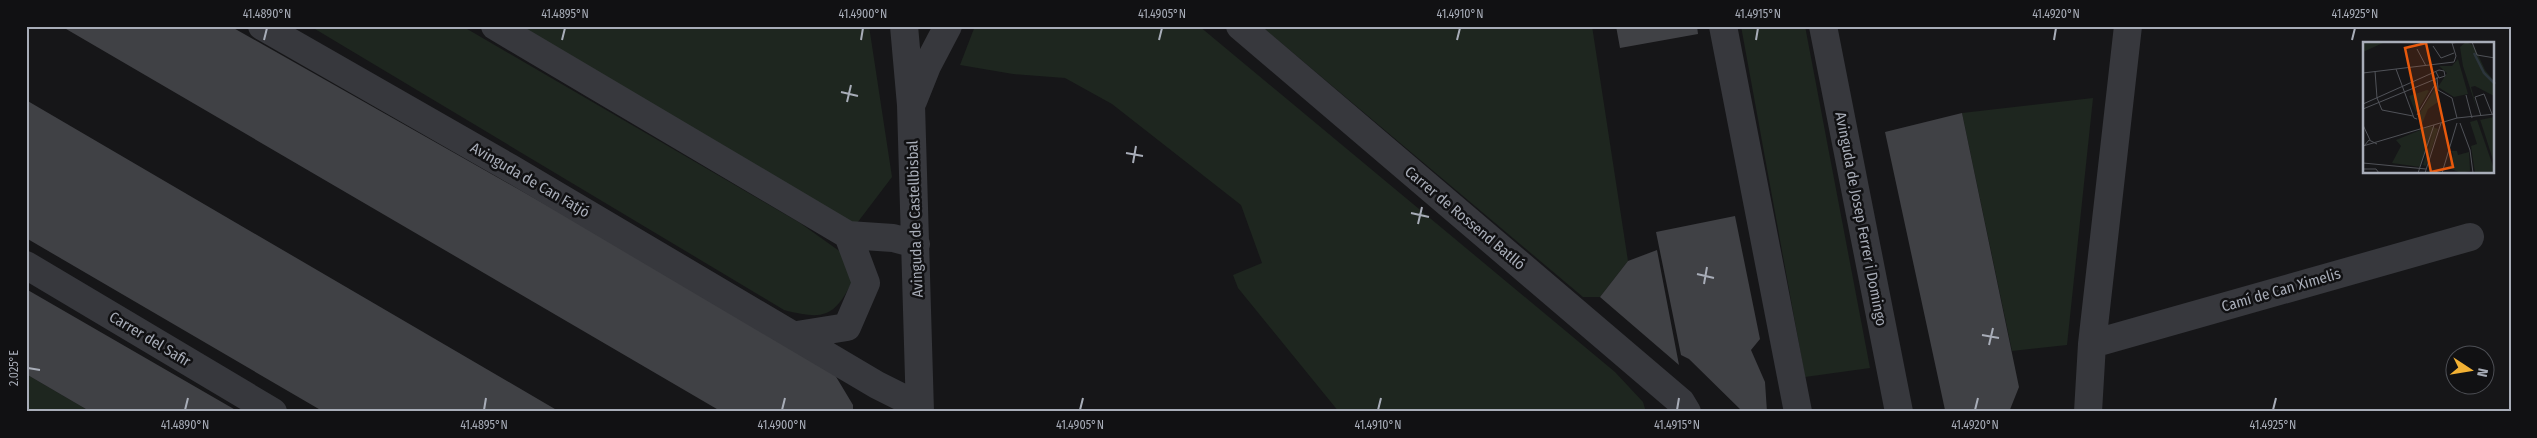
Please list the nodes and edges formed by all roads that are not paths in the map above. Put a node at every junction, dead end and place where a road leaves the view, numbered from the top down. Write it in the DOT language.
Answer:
graph roads {
  1 [pos="262,26"];
  2 [pos="495,26"];
  3 [pos="904,26"];
  4 [pos="948,26"];
  5 [pos="1240,26"];
  6 [pos="1724,26"];
  7 [pos="1823,26"];
  8 [pos="2128,26"];
  9 [pos="911,105"];
  10 [pos="848,235"];
  11 [pos="2470,237"];
  12 [pos="916,244"];
  13 [pos="26,266"];
  14 [pos="797,335"];
  15 [pos="2092,344"];
  16 [pos="1683,408"];
  17 [pos="919,409"];
  18 [pos="273,412"];
  19 [pos="1798,412"];
  20 [pos="1899,412"];
  21 [pos="2088,412"];
  1 -- 14 [label="street, Avinguda de Can Fatjó"];
  2 -- 10 [label="street"];
  3 -- 9 [label="street, Avinguda de Castellbisbal"];
  4 -- 9 [label="street"];
  5 -- 16 [label="street, Carrer de Rossend Batlló"];
  6 -- 19 [label="street"];
  7 -- 20 [label="street, Avinguda de Josep Ferrer i Domingo"];
  8 -- 15 [label="street"];
  9 -- 12 [label="street, Avinguda de Castellbisbal"];
  10 -- 12 [label="street"];
  10 -- 14 [label="street"];
  11 -- 15 [label="street, Camí de Can Ximelis"];
  12 -- 17 [label="street, Avinguda de Castellbisbal"];
  13 -- 18 [label="street, Carrer del Safir"];
  14 -- 17 [label="street, Avinguda de Can Fatjó"];
  15 -- 21 [label="street"];
}
